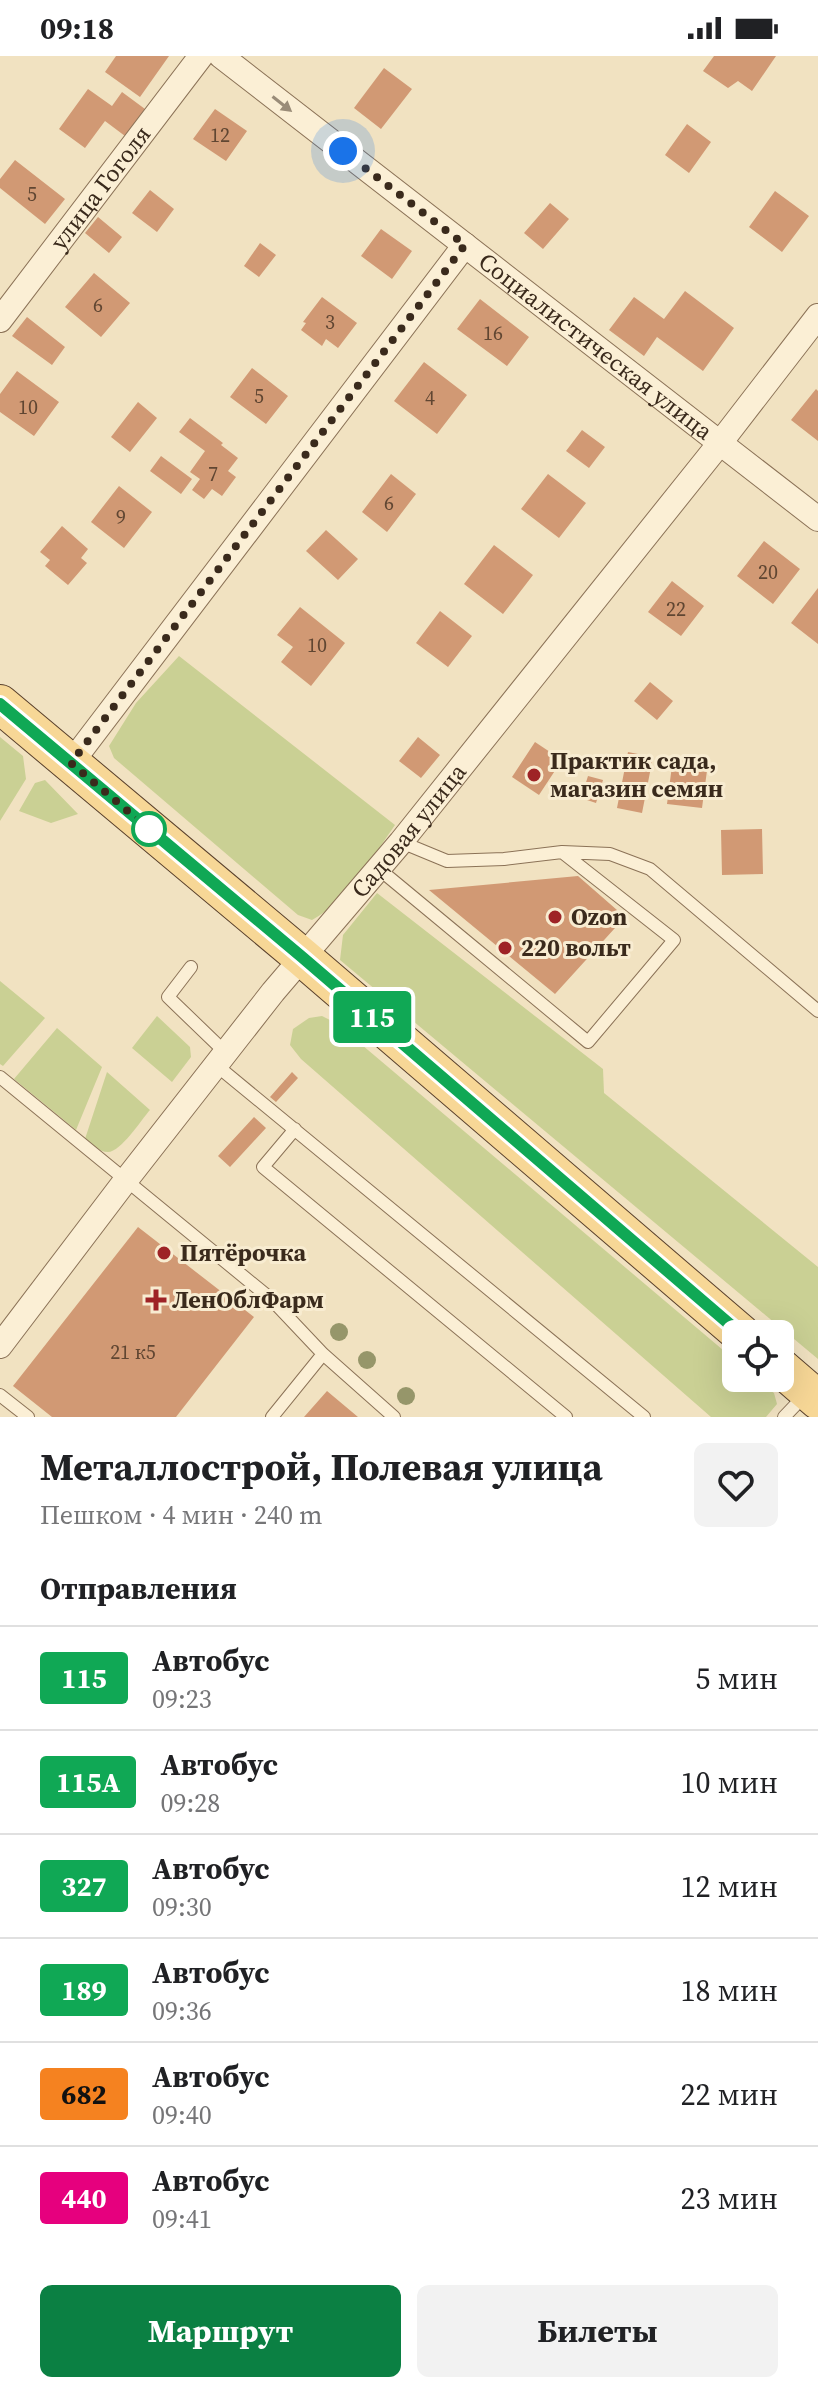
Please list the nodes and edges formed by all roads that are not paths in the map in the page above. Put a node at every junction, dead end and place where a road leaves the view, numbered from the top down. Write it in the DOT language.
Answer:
graph roads {
  1 [pos="201,56"];
  2 [pos="221,56"];
  3 [pos="465,245"];
  4 [pos="818,316"];
  5 [pos="0,320"];
  6 [pos="720,443"];
  7 [pos="818,519"];
  8 [pos="0,704"];
  9 [pos="71,763"];
  10 [pos="401,842"];
  11 [pos="562,852"];
  12 [pos="379,869"];
  13 [pos="302,957"];
  14 [pos="191,967"];
  15 [pos="818,1011"];
  16 [pos="220,1058"];
  17 [pos="1,1080"];
  18 [pos="295,1129"];
  19 [pos="126,1180"];
  20 [pos="725,1320"];
  21 [pos="0,1346"];
  22 [pos="323,1354"];
  23 [pos="0,1395"];
  24 [pos="28,1417"];
  25 [pos="272,1417"];
  26 [pos="394,1417"];
  27 [pos="566,1417"];
  28 [pos="644,1417"];
  1 -- 5 [label="street, улица Гоголя"];
  2 -- 3 [label="street, Социалистическая улица, one-way"];
  3 -- 6 [label="street, Социалистическая улица"];
  3 -- 9 [label="street"];
  4 -- 6 [label="street, Садовая улица"];
  6 -- 7 [label="street, Социалистическая улица"];
  6 -- 10 [label="street, Садовая улица"];
  8 -- 9 [label="main road"];
  9 -- 13 [label="main road"];
  10 -- 11 [label="lane"];
  10 -- 12 [label="street, Садовая улица"];
  11 -- 12 [label="lane"];
  11 -- 15 [label="lane"];
  12 -- 13 [label="street, Садовая улица"];
  13 -- 16 [label="street, Садовая улица"];
  13 -- 20 [label="main road"];
  14 -- 16 [label="lane"];
  16 -- 18 [label="lane"];
  16 -- 19 [label="street, Садовая улица"];
  17 -- 19 [label="lane"];
  18 -- 27 [label="lane"];
  18 -- 28 [label="lane"];
  19 -- 21 [label="street, Садовая улица"];
  19 -- 22 [label="lane"];
  22 -- 25 [label="lane"];
  22 -- 26 [label="lane"];
  23 -- 24 [label="lane"];
}
